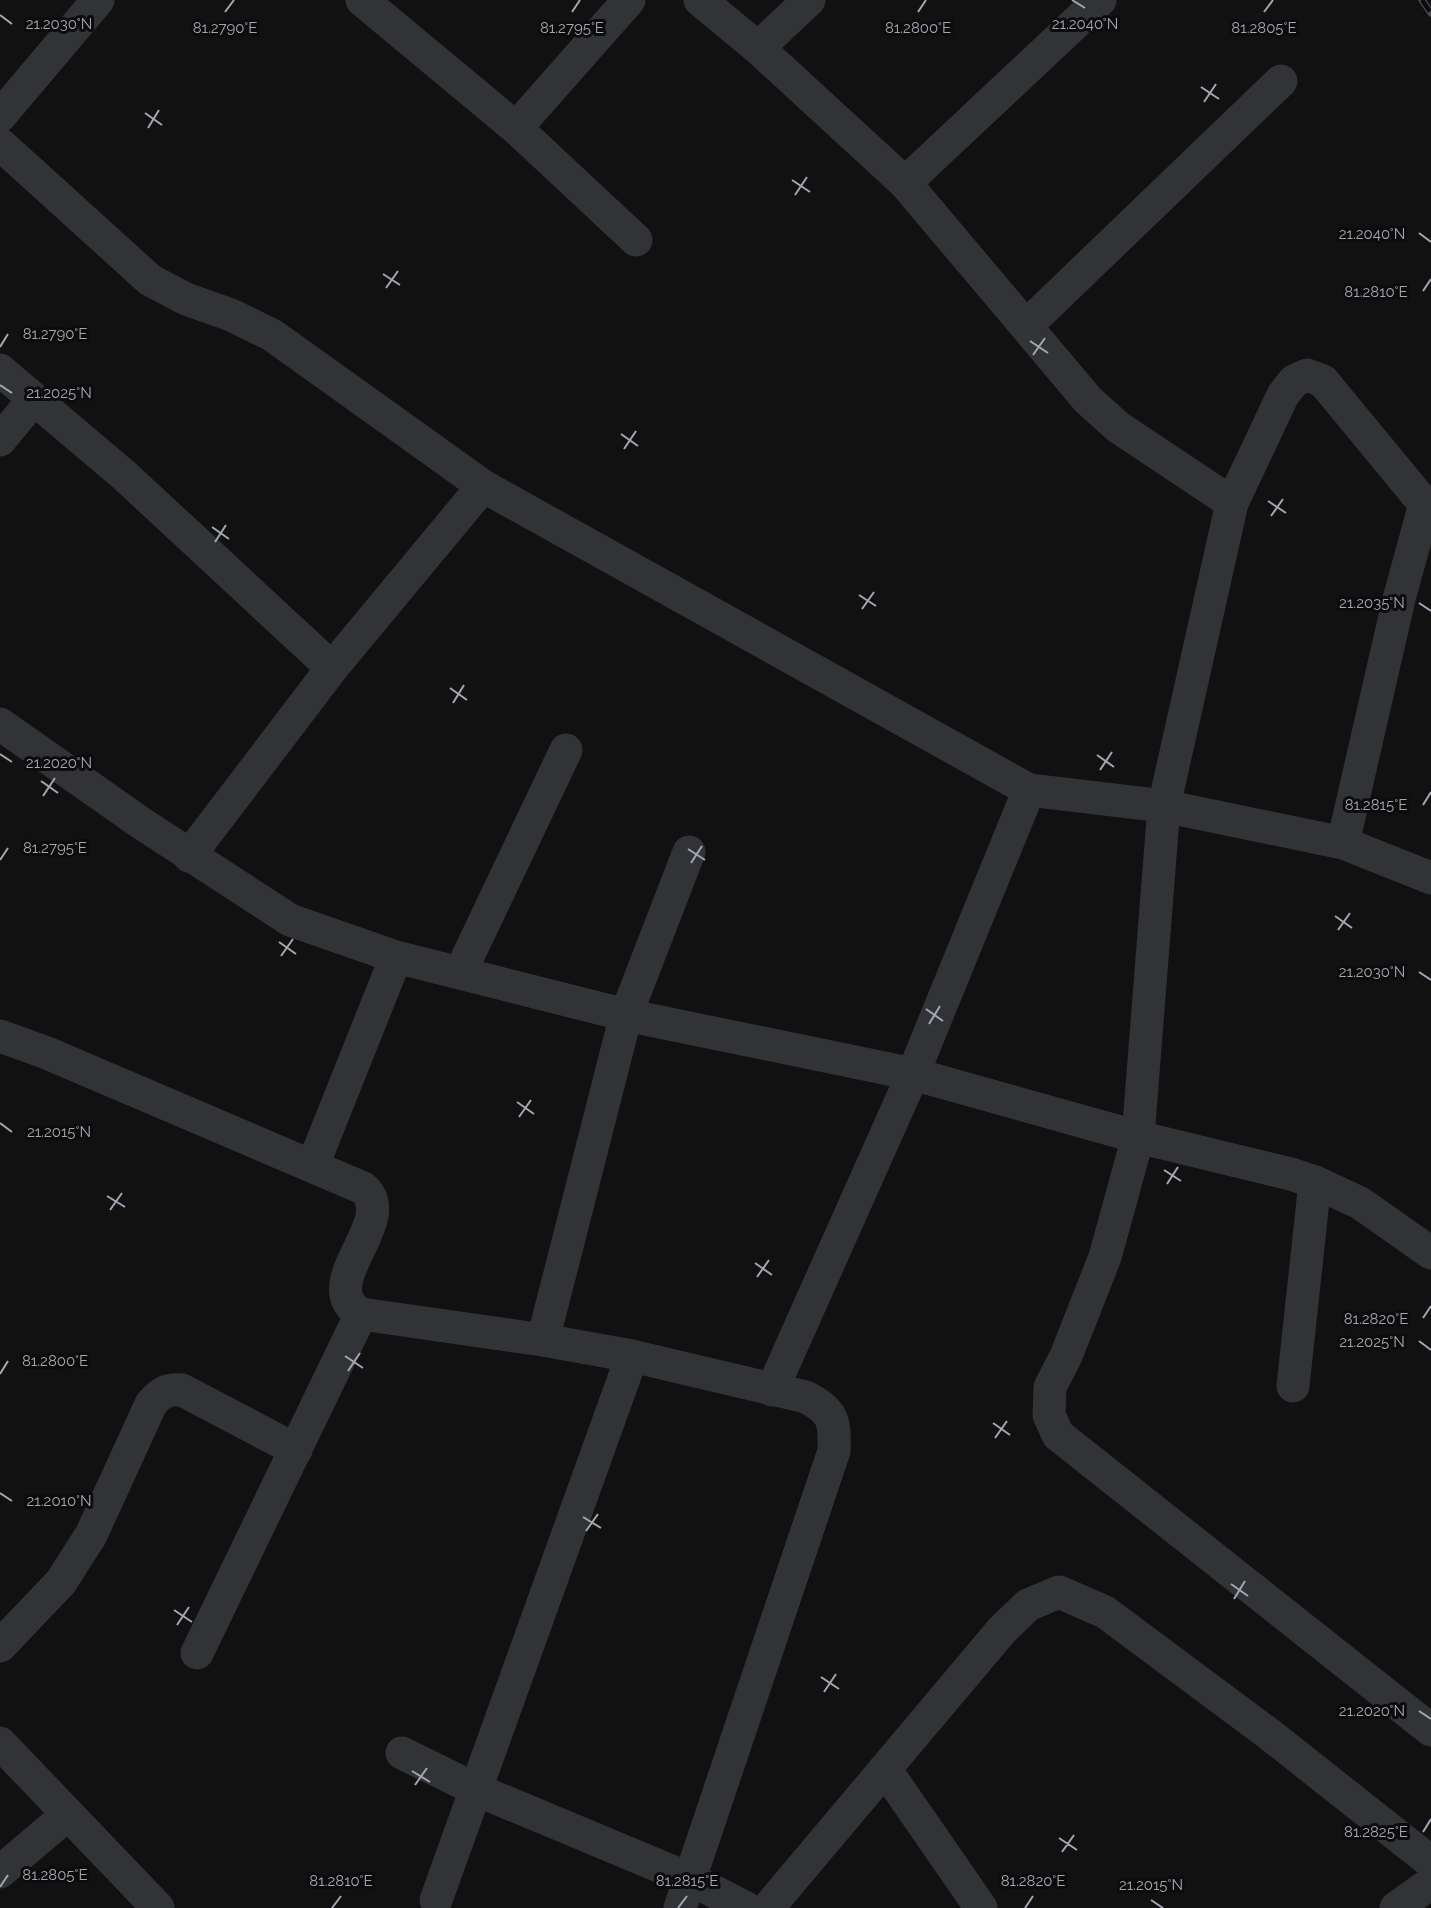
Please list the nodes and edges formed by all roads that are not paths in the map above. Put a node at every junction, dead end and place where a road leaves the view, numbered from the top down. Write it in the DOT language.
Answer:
graph roads {
  1 [pos="98,0"];
  2 [pos="362,0"];
  3 [pos="628,0"];
  4 [pos="700,0"];
  5 [pos="809,0"];
  6 [pos="1100,0"];
  7 [pos="758,48"];
  8 [pos="1281,81"];
  9 [pos="0,116"];
  10 [pos="516,128"];
  11 [pos="0,144"];
  12 [pos="905,183"];
  13 [pos="636,240"];
  14 [pos="1026,326"];
  15 [pos="0,370"];
  16 [pos="34,399"];
  17 [pos="0,440"];
  18 [pos="483,486"];
  19 [pos="1232,503"];
  20 [pos="1428,508"];
  21 [pos="332,668"];
  22 [pos="0,724"];
  23 [pos="566,750"];
  24 [pos="1029,790"];
  25 [pos="1164,806"];
  26 [pos="1343,843"];
  27 [pos="689,852"];
  28 [pos="189,856"];
  29 [pos="1431,878"];
  30 [pos="396,957"];
  31 [pos="460,973"];
  32 [pos="626,1015"];
  33 [pos="0,1036"];
  34 [pos="913,1074"];
  35 [pos="1138,1137"];
  36 [pos="312,1165"];
  37 [pos="1315,1182"];
  38 [pos="1431,1253"];
  39 [pos="361,1314"];
  40 [pos="543,1340"];
  41 [pos="632,1356"];
  42 [pos="1293,1386"];
  43 [pos="772,1390"];
  44 [pos="296,1450"];
  45 [pos="0,1646"];
  46 [pos="197,1653"];
  47 [pos="1431,1730"];
  48 [pos="0,1743"];
  49 [pos="402,1753"];
  50 [pos="885,1768"];
  51 [pos="477,1790"];
  52 [pos="68,1814"];
  53 [pos="1431,1862"];
  54 [pos="0,1872"];
  55 [pos="1431,1883"];
  56 [pos="685,1894"];
  57 [pos="436,1900"];
  58 [pos="158,1908"];
  59 [pos="746,1908"];
  60 [pos="768,1908"];
  61 [pos="981,1908"];
  62 [pos="1395,1908"];
  1 -- 9 [label="street"];
  2 -- 10 [label="street"];
  3 -- 10 [label="street"];
  4 -- 7 [label="street"];
  5 -- 7 [label="street"];
  6 -- 12 [label="street"];
  7 -- 12 [label="street"];
  8 -- 14 [label="street"];
  10 -- 13 [label="street"];
  11 -- 18 [label="street"];
  12 -- 14 [label="street"];
  14 -- 19 [label="street"];
  15 -- 16 [label="street"];
  16 -- 17 [label="street"];
  16 -- 21 [label="street"];
  18 -- 21 [label="street"];
  18 -- 24 [label="street"];
  19 -- 20 [label="street"];
  19 -- 25 [label="street"];
  20 -- 26 [label="street"];
  21 -- 28 [label="street"];
  22 -- 28 [label="street"];
  23 -- 31 [label="street"];
  24 -- 25 [label="street"];
  24 -- 34 [label="street"];
  25 -- 26 [label="street"];
  25 -- 35 [label="street"];
  26 -- 29 [label="street"];
  27 -- 32 [label="street"];
  28 -- 30 [label="street"];
  30 -- 31 [label="street"];
  30 -- 36 [label="street"];
  31 -- 32 [label="street"];
  32 -- 34 [label="street"];
  32 -- 40 [label="street"];
  33 -- 36 [label="street"];
  34 -- 35 [label="street"];
  34 -- 43 [label="street"];
  35 -- 37 [label="street"];
  35 -- 47 [label="street"];
  36 -- 39 [label="street"];
  37 -- 38 [label="street"];
  37 -- 42 [label="street"];
  39 -- 40 [label="street"];
  39 -- 44 [label="street"];
  40 -- 41 [label="street"];
  41 -- 43 [label="street"];
  41 -- 51 [label="street"];
  43 -- 56 [label="street"];
  44 -- 45 [label="street"];
  44 -- 46 [label="street"];
  48 -- 52 [label="street"];
  49 -- 51 [label="street"];
  50 -- 53 [label="street"];
  50 -- 60 [label="street"];
  50 -- 61 [label="street"];
  51 -- 56 [label="street"];
  51 -- 57 [label="street"];
  52 -- 54 [label="street"];
  52 -- 58 [label="street"];
  55 -- 62 [label="street"];
  56 -- 59 [label="street"];
}
